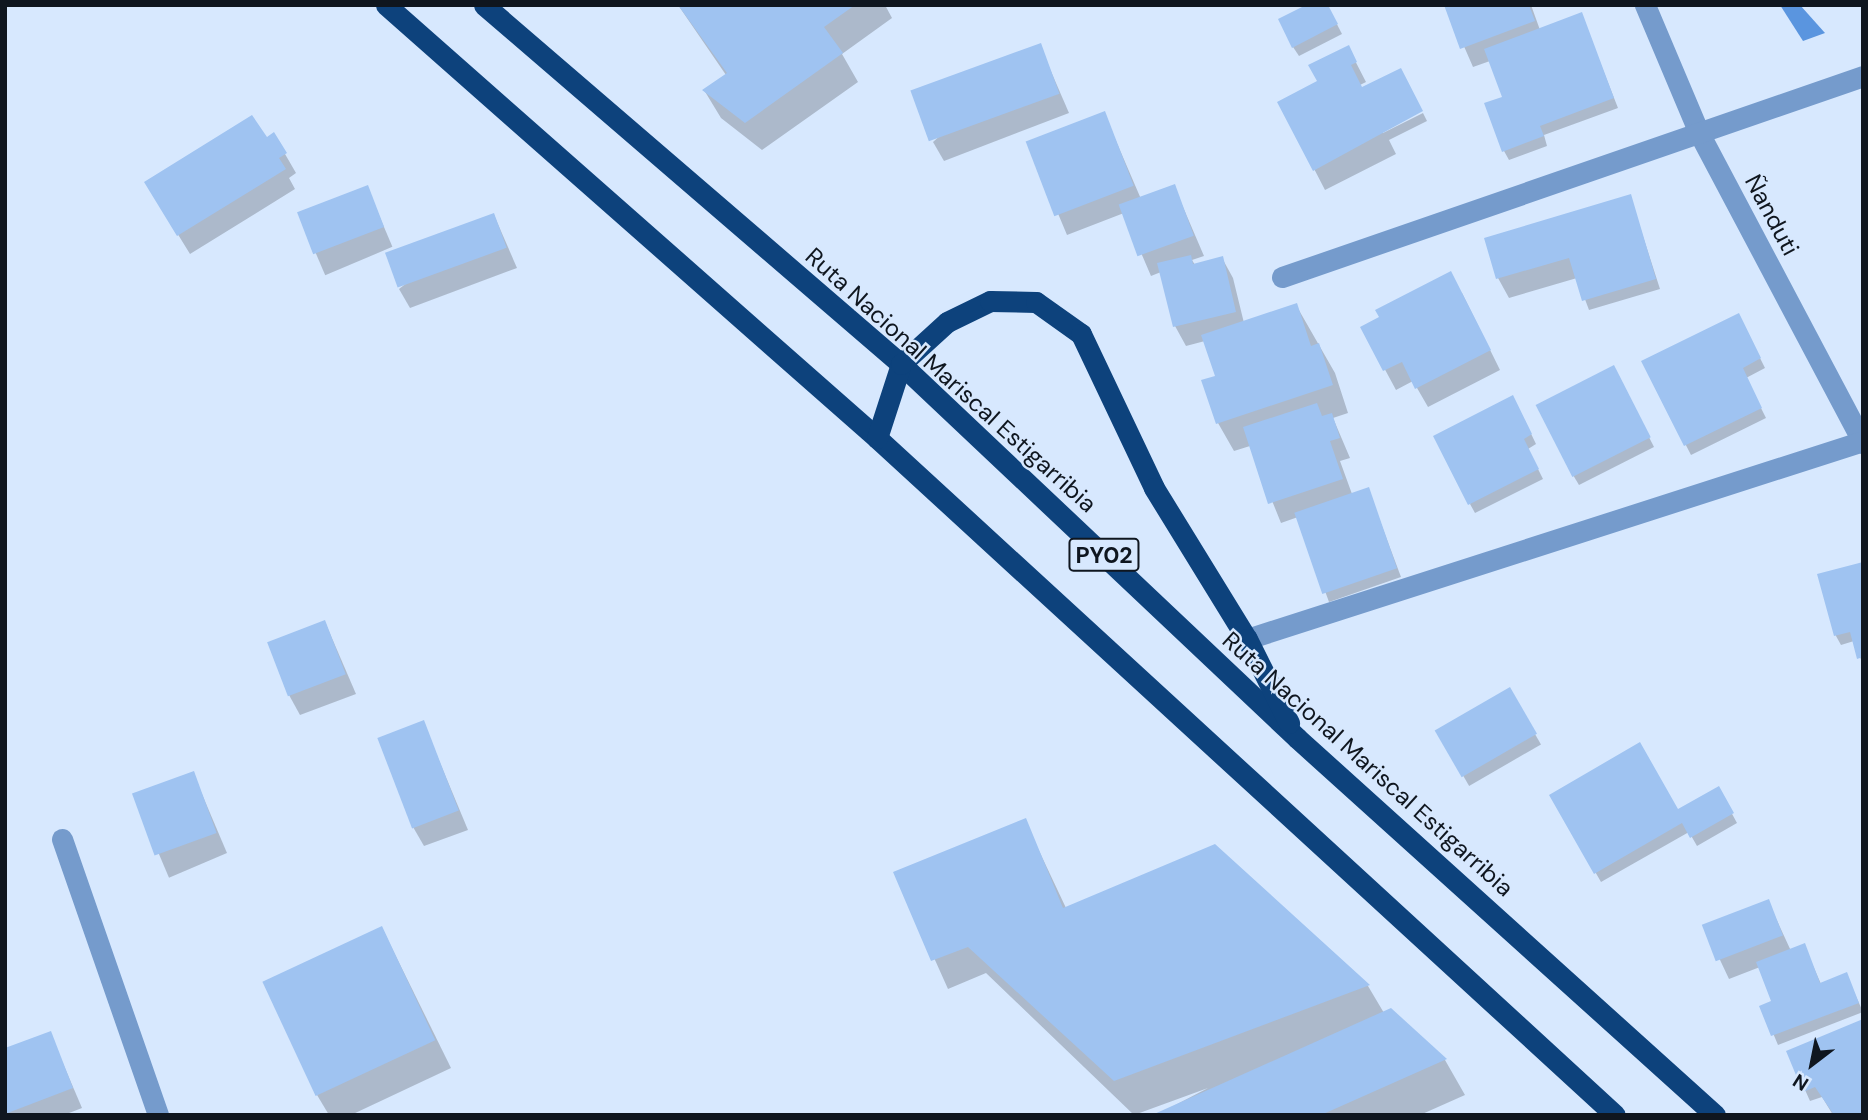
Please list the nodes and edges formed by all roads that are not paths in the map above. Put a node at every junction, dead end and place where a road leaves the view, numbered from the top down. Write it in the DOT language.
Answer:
graph roads {
  1 [pos="386,5"];
  2 [pos="484,5"];
  3 [pos="1645,5"];
  4 [pos="1863,76"];
  5 [pos="1699,133"];
  6 [pos="1282,277"];
  7 [pos="901,364"];
  8 [pos="877,438"];
  9 [pos="1862,442"];
  10 [pos="1247,639"];
  11 [pos="1297,738"];
  12 [pos="62,839"];
  13 [pos="158,1115"];
  14 [pos="1615,1115"];
  15 [pos="1715,1115"];
  1 -- 8 [label="highway, PY02"];
  2 -- 7 [label="highway, Ruta Nacional Mariscal Estigarribia / PY02"];
  3 -- 5 [label="street, Ñanduti"];
  4 -- 5 [label="street"];
  5 -- 6 [label="street"];
  5 -- 9 [label="street, Ñanduti"];
  7 -- 8 [label="highway"];
  7 -- 10 [label="highway"];
  7 -- 11 [label="highway, Ruta Nacional Mariscal Estigarribia / PY02"];
  8 -- 14 [label="highway, PY02"];
  9 -- 10 [label="street"];
  10 -- 11 [label="highway"];
  11 -- 15 [label="highway, Ruta Nacional Mariscal Estigarribia / PY02"];
  12 -- 13 [label="street"];
}
